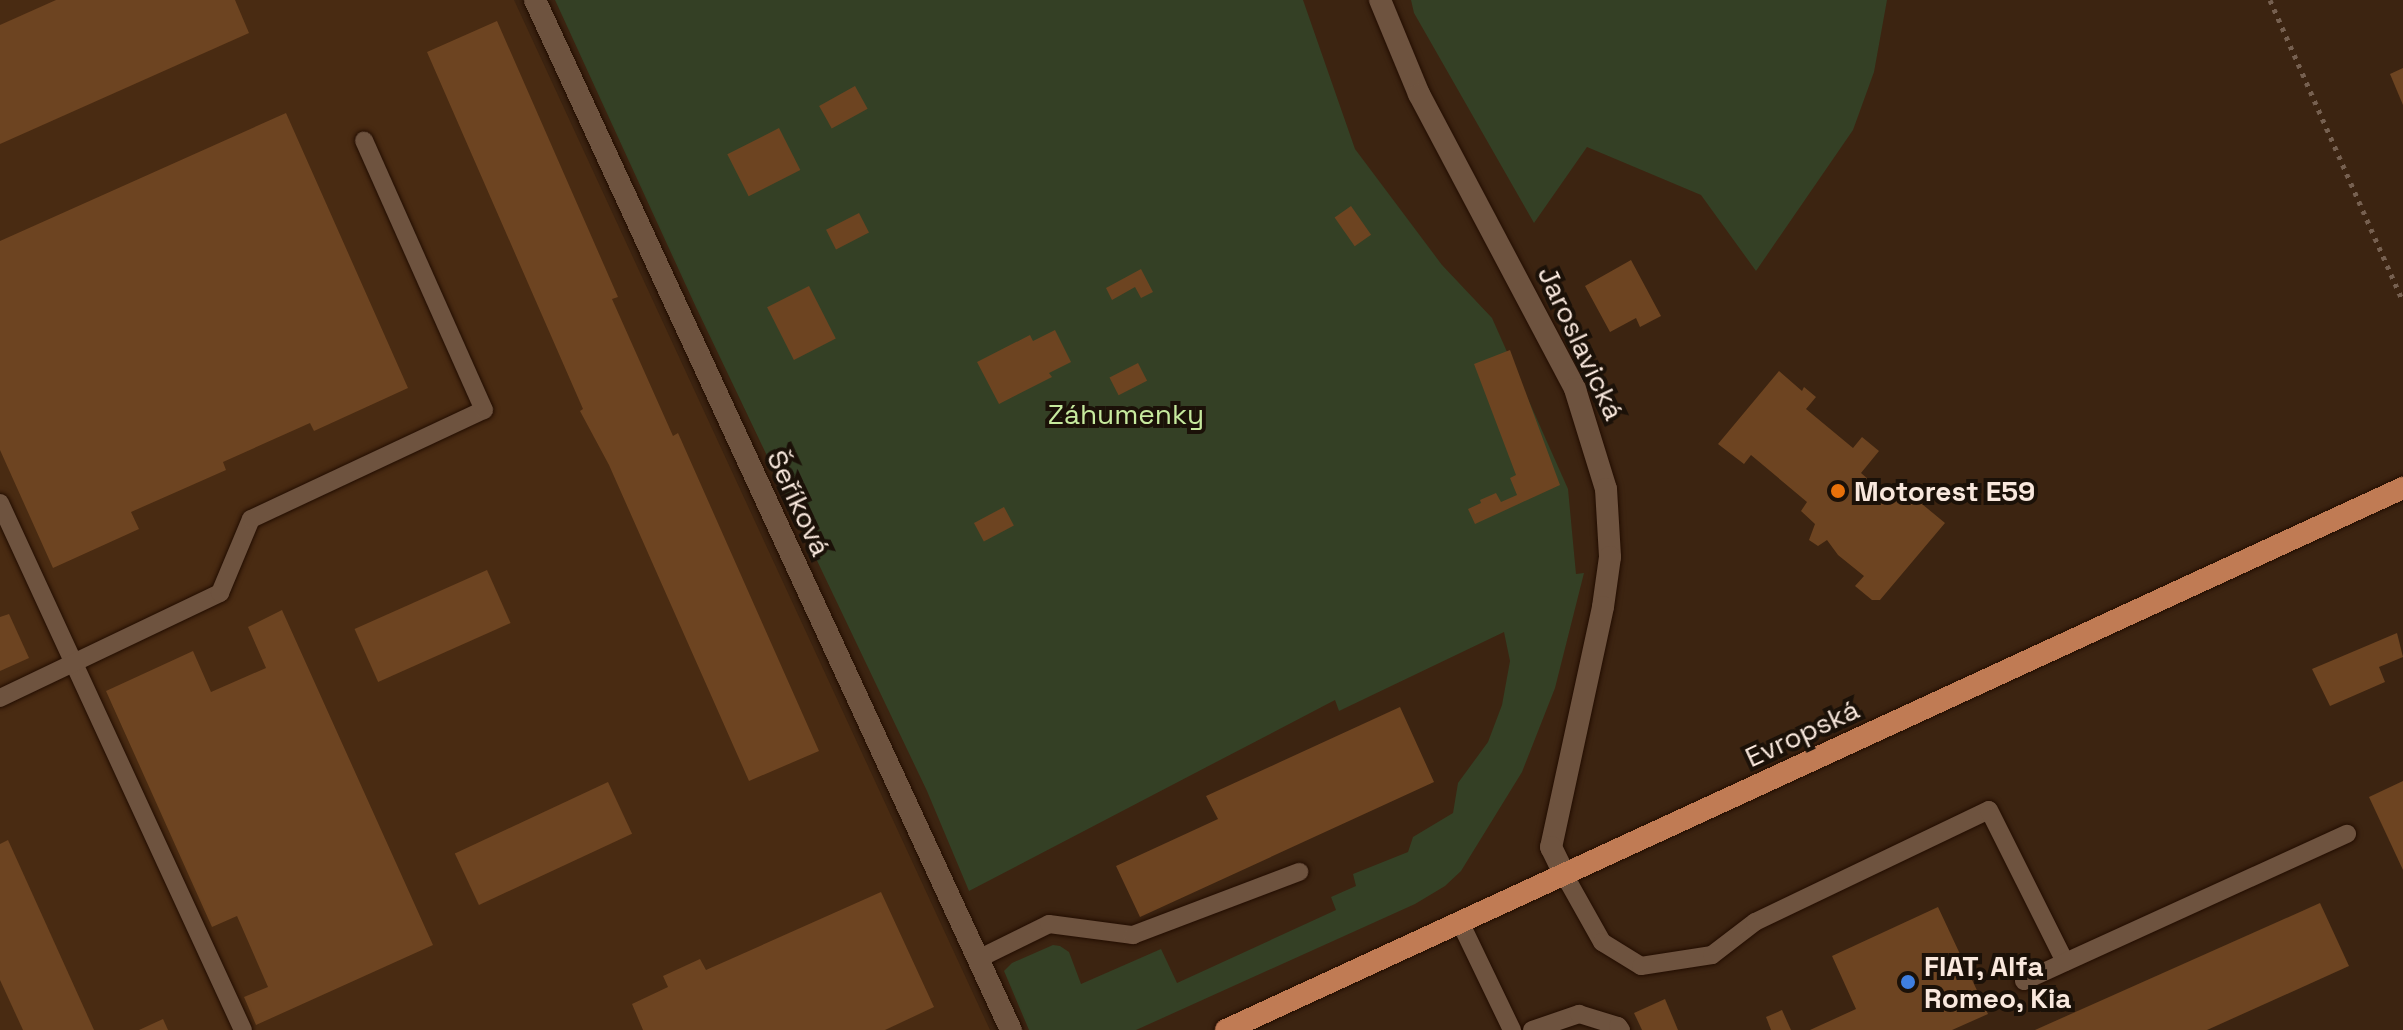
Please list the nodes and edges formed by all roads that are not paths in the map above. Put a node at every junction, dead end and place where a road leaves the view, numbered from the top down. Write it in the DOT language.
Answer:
graph roads {
  1 [pos="535,0"];
  2 [pos="1380,0"];
  3 [pos="364,140"];
  4 [pos="2403,488"];
  5 [pos="0,503"];
  6 [pos="74,664"];
  7 [pos="0,698"];
  8 [pos="2347,834"];
  9 [pos="1299,872"];
  10 [pos="1565,876"];
  11 [pos="1461,924"];
  12 [pos="978,959"];
  13 [pos="2065,962"];
  14 [pos="2024,981"];
  15 [pos="243,1030"];
  16 [pos="1011,1030"];
  17 [pos="1226,1030"];
  18 [pos="1512,1030"];
  19 [pos="1532,1030"];
  20 [pos="1621,1030"];
  1 -- 12 [label="street, Šeříková"];
  2 -- 10 [label="street, Jaroslavická"];
  3 -- 6 [label="lane"];
  4 -- 10 [label="main road, Evropská"];
  5 -- 6 [label="lane"];
  6 -- 7 [label="lane"];
  6 -- 15 [label="lane"];
  8 -- 13 [label="lane"];
  9 -- 12 [label="lane"];
  10 -- 11 [label="main road, Evropská"];
  10 -- 13 [label="lane"];
  11 -- 17 [label="main road, Evropská"];
  11 -- 18 [label="lane"];
  12 -- 16 [label="street, Šeříková"];
  13 -- 14 [label="lane"];
  19 -- 20 [label="lane"];
}
